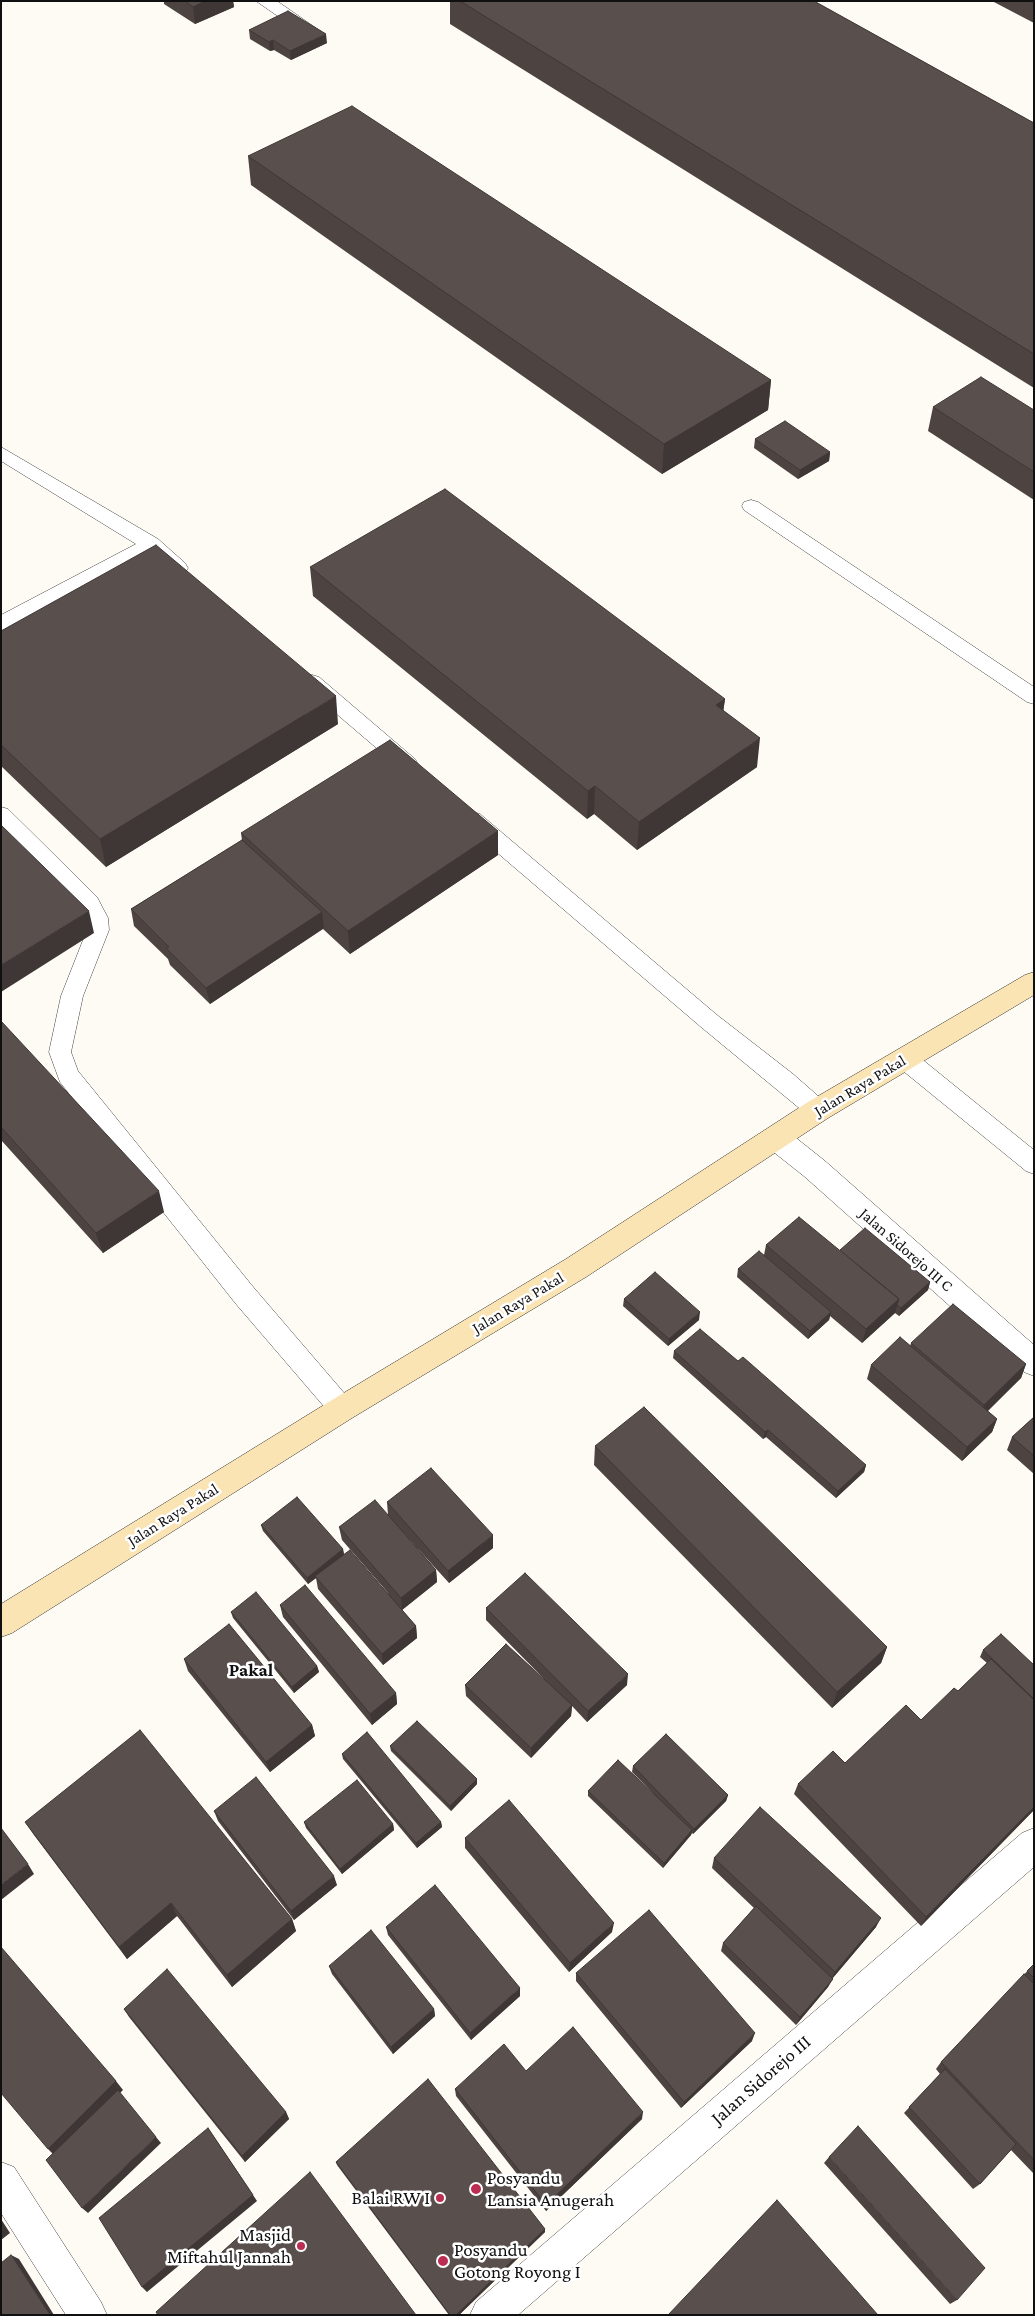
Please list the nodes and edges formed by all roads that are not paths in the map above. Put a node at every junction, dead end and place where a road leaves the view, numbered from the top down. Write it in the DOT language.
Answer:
graph roads {
  1 [pos="265,1"];
  2 [pos="319,36"];
  3 [pos="1,453"];
  4 [pos="750,506"];
  5 [pos="151,544"];
  6 [pos="196,583"];
  7 [pos="1,624"];
  8 [pos="294,667"];
  9 [pos="1034,696"];
  10 [pos="422,776"];
  11 [pos="460,808"];
  12 [pos="1,815"];
  13 [pos="1034,982"];
  14 [pos="905,1059"];
  15 [pos="818,1110"];
  16 [pos="776,1138"];
  17 [pos="1034,1164"];
  18 [pos="1034,1363"];
  19 [pos="342,1409"];
  20 [pos="1,1622"];
  21 [pos="1034,1845"];
  22 [pos="1,2180"];
  23 [pos="88,2315"];
  24 [pos="489,2315"];
  1 -- 2 [label="street"];
  3 -- 5 [label="lane"];
  4 -- 9 [label="lane"];
  5 -- 6 [label="lane"];
  5 -- 7 [label="lane"];
  8 -- 10 [label="lane"];
  11 -- 15 [label="lane"];
  12 -- 19 [label="lane"];
  13 -- 14 [label="main road, Jalan Raya Pakal"];
  14 -- 15 [label="main road, Jalan Raya Pakal"];
  14 -- 17 [label="lane"];
  15 -- 16 [label="main road, Jalan Raya Pakal"];
  16 -- 18 [label="street, Jalan Sidorejo III C"];
  16 -- 19 [label="main road, Jalan Raya Pakal"];
  19 -- 20 [label="main road, Jalan Raya Pakal"];
  21 -- 24 [label="street, Jalan Sidorejo III"];
  22 -- 23 [label="street"];
}
